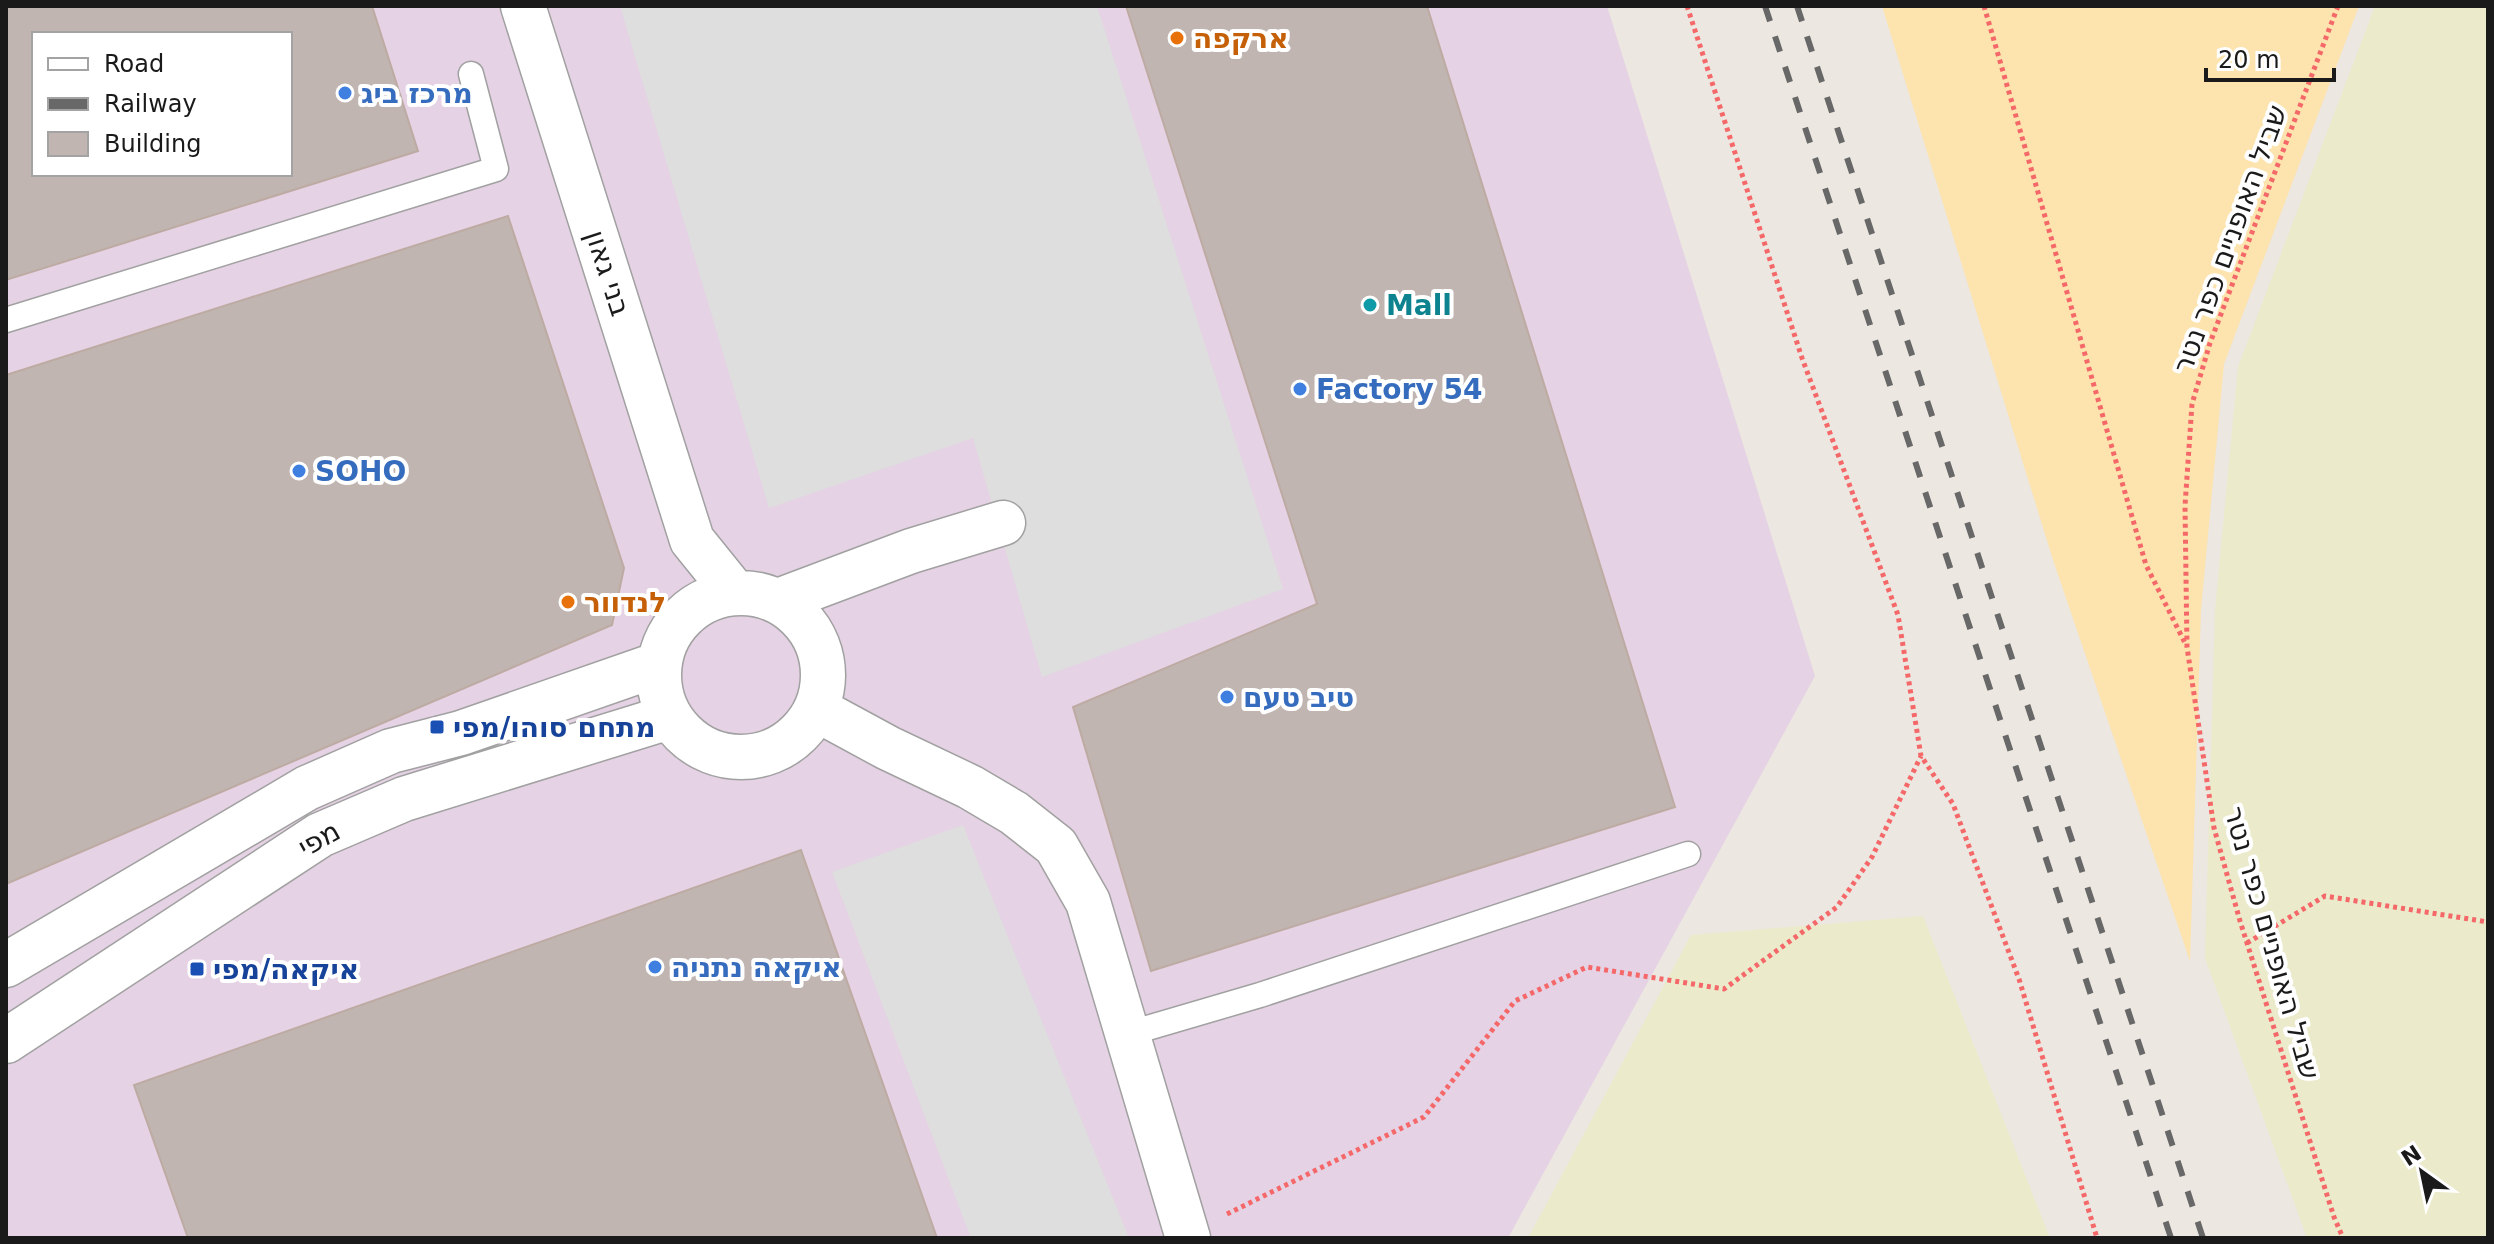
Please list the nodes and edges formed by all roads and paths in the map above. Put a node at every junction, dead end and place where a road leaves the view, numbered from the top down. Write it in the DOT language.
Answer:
graph roads {
  1 [pos="523,6"];
  2 [pos="1687,6"];
  3 [pos="1984,6"];
  4 [pos="2338,6"];
  5 [pos="471,74"];
  6 [pos="6,320"];
  7 [pos="1003,523"];
  8 [pos="692,540"];
  9 [pos="911,551"];
  10 [pos="734,592"];
  11 [pos="778,601"];
  12 [pos="682,617"];
  13 [pos="811,631"];
  14 [pos="2187,647"];
  15 [pos="659,664"];
  16 [pos="816,709"];
  17 [pos="669,717"];
  18 [pos="1921,756"];
  19 [pos="1688,854"];
  20 [pos="2488,922"];
  21 [pos="2247,943"];
  22 [pos="6,965"];
  23 [pos="1127,1034"];
  24 [pos="6,1041"];
  25 [pos="1187,1236"];
  26 [pos="2097,1238"];
  27 [pos="2343,1238"];
  1 -- 8 [label="street, בני גאון"];
  2 -- 18 [label="path"];
  3 -- 14 [label="path"];
  4 -- 14 [label="path, שביל האופניים כפר נטר"];
  5 -- 6 [label="lane"];
  7 -- 9 [label="street"];
  8 -- 10 [label="street, בני גאון"];
  8 -- 12 [label="street, בני גאון"];
  9 -- 11 [label="street"];
  9 -- 13 [label="street"];
  10 -- 11 [label="street"];
  10 -- 12 [label="street"];
  11 -- 13 [label="street"];
  12 -- 15 [label="street"];
  13 -- 16 [label="street"];
  14 -- 21 [label="path, שביל האופניים כפר נטר"];
  15 -- 17 [label="street"];
  15 -- 22 [label="street, מפי"];
  16 -- 17 [label="street"];
  16 -- 23 [label="street"];
  17 -- 24 [label="street, מפי"];
  18 -- 25 [label="path"];
  18 -- 26 [label="path"];
  19 -- 23 [label="lane"];
  20 -- 21 [label="path"];
  21 -- 27 [label="path, שביל האופניים כפר נטר"];
  23 -- 25 [label="street"];
}
